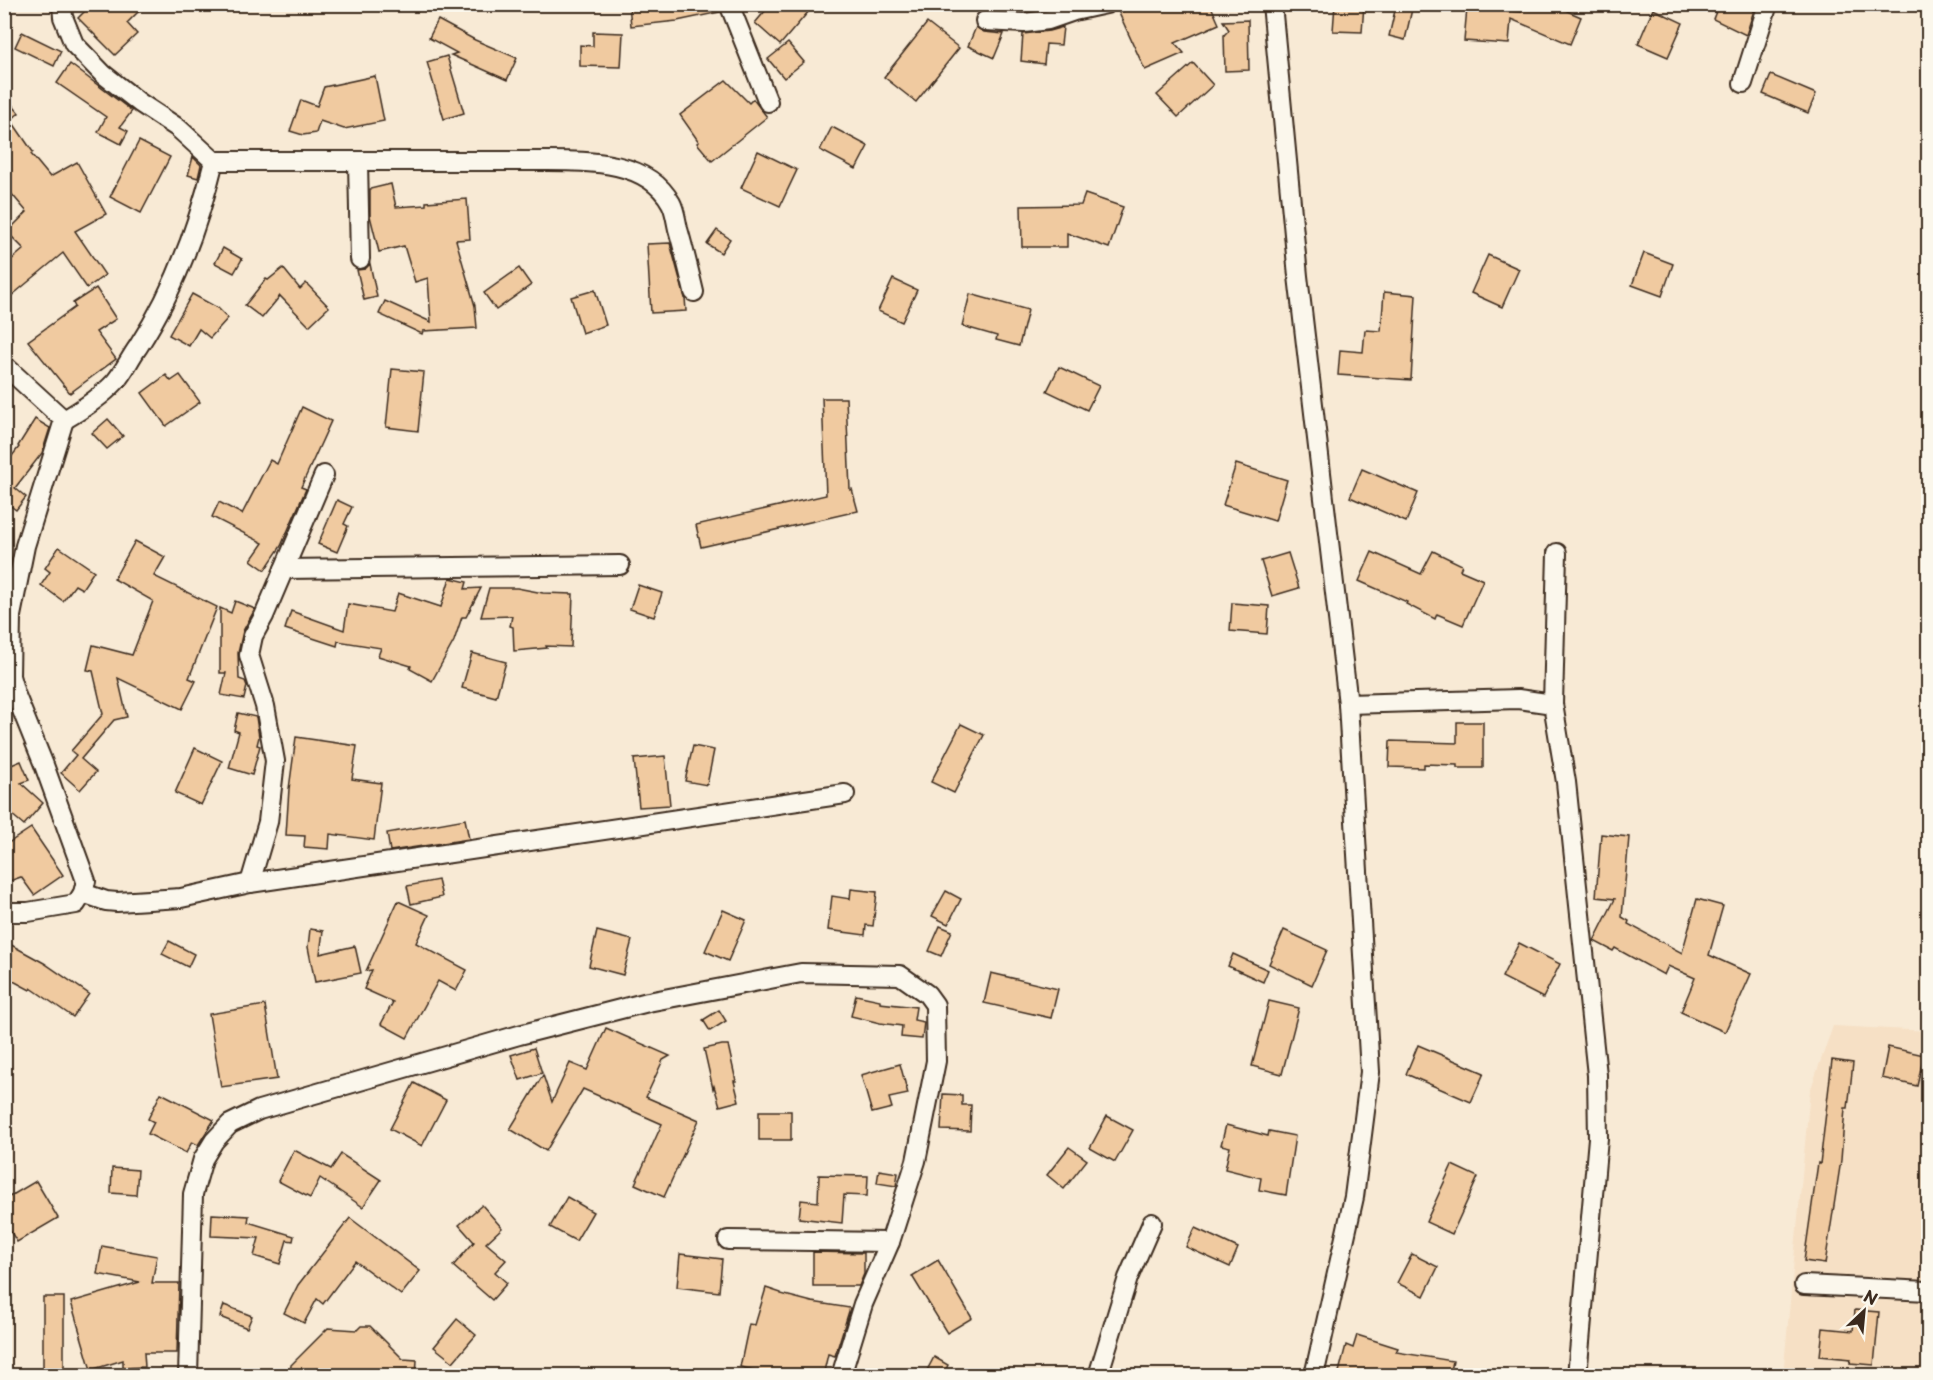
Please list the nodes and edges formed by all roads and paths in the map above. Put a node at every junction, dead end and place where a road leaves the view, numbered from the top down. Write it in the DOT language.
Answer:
graph roads {
  1 [pos="62,4"];
  2 [pos="729,4"];
  3 [pos="1106,4"];
  4 [pos="1272,4"];
  5 [pos="1768,4"];
  6 [pos="985,21"];
  7 [pos="1743,82"];
  8 [pos="768,102"];
  9 [pos="214,161"];
  10 [pos="358,161"];
  11 [pos="360,259"];
  12 [pos="694,292"];
  13 [pos="4,365"];
  14 [pos="64,420"];
  15 [pos="324,475"];
  16 [pos="1557,553"];
  17 [pos="620,565"];
  18 [pos="284,569"];
  19 [pos="1348,704"];
  20 [pos="1554,704"];
  21 [pos="845,794"];
  22 [pos="250,883"];
  23 [pos="82,893"];
  24 [pos="4,912"];
  25 [pos="1152,1223"];
  26 [pos="728,1240"];
  27 [pos="890,1242"];
  28 [pos="1804,1285"];
  29 [pos="1929,1291"];
  30 [pos="188,1376"];
  31 [pos="841,1376"];
  32 [pos="1098,1376"];
  33 [pos="1314,1376"];
  34 [pos="1577,1376"];
  1 -- 9 [label="street"];
  2 -- 8 [label="street"];
  3 -- 6 [label="street"];
  4 -- 19 [label="street"];
  5 -- 7 [label="street"];
  9 -- 10 [label="street"];
  9 -- 14 [label="street"];
  10 -- 11 [label="street"];
  10 -- 12 [label="street"];
  13 -- 14 [label="street"];
  14 -- 23 [label="street"];
  15 -- 18 [label="street"];
  16 -- 20 [label="street"];
  17 -- 18 [label="street"];
  18 -- 22 [label="street"];
  19 -- 20 [label="street"];
  19 -- 33 [label="street"];
  20 -- 34 [label="street"];
  21 -- 22 [label="street"];
  22 -- 23 [label="street"];
  23 -- 24 [label="street"];
  25 -- 32 [label="street"];
  26 -- 27 [label="street"];
  27 -- 30 [label="street"];
  27 -- 31 [label="street"];
  28 -- 29 [label="street"];
}
